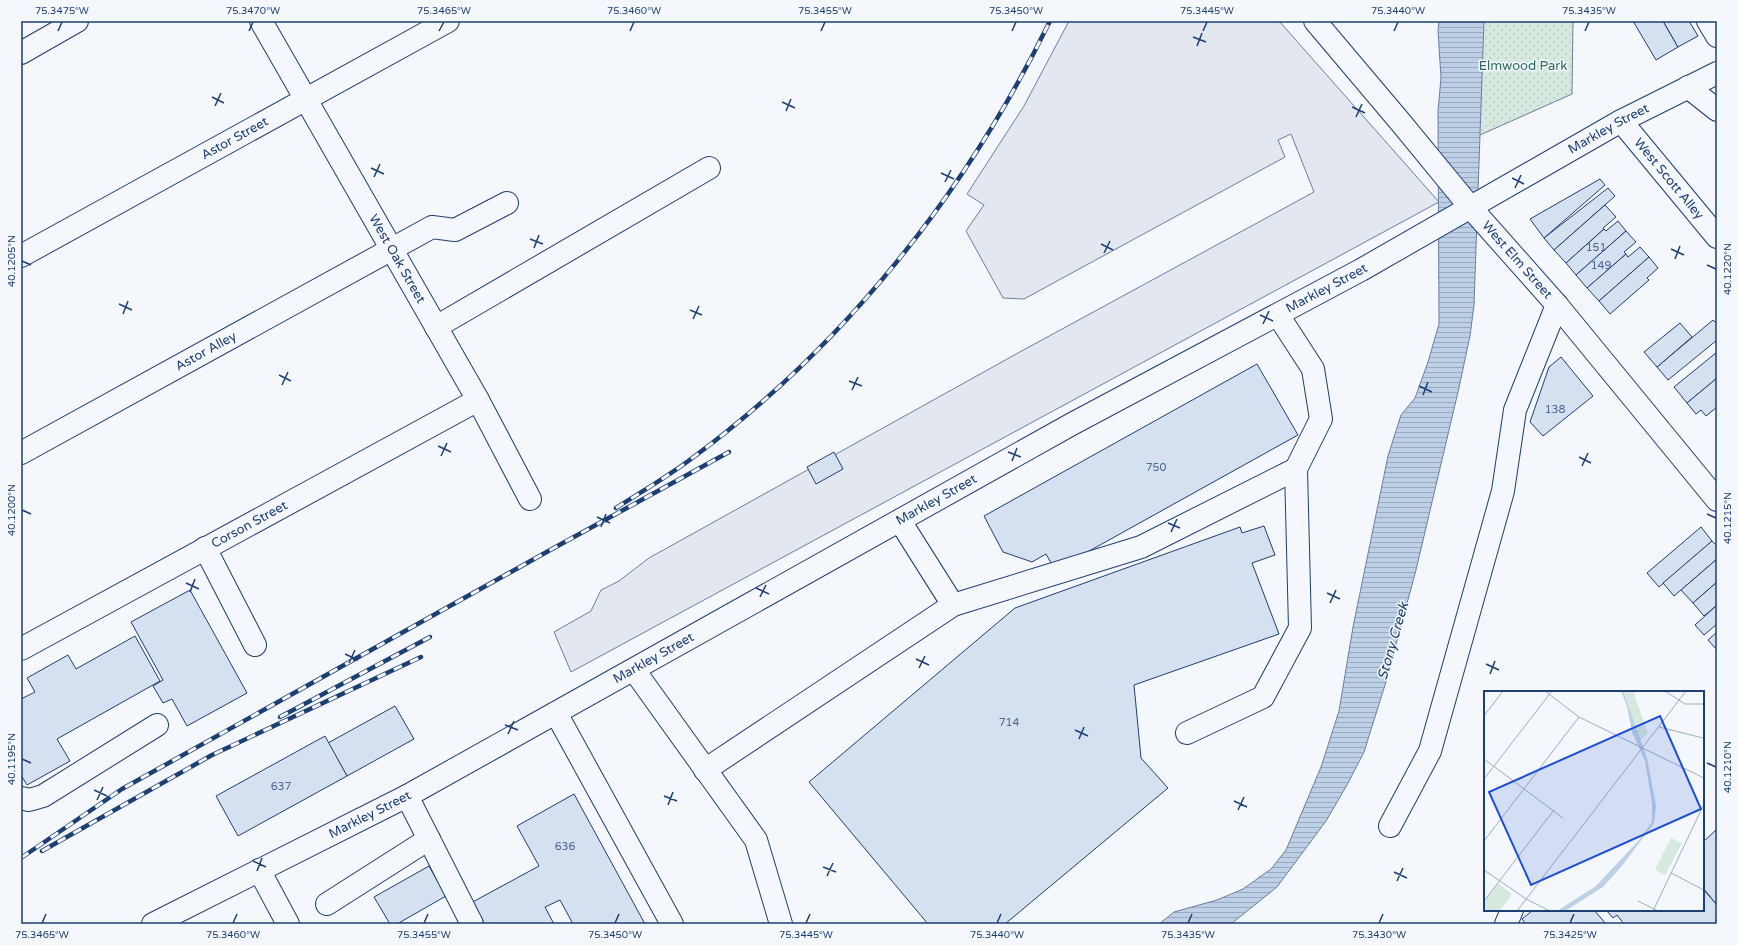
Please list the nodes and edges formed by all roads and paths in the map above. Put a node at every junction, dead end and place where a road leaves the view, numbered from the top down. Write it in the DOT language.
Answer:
graph roads {
  1 [pos="77,21"];
  2 [pos="261,21"];
  3 [pos="448,21"];
  4 [pos="1315,21"];
  5 [pos="1708,21"];
  6 [pos="1717,36"];
  7 [pos="21,53"];
  8 [pos="1717,73"];
  9 [pos="1688,87"];
  10 [pos="306,98"];
  11 [pos="1717,110"];
  12 [pos="1621,121"];
  13 [pos="709,168"];
  14 [pos="507,203"];
  15 [pos="1471,208"];
  16 [pos="1717,237"];
  17 [pos="392,250"];
  18 [pos="21,256"];
  19 [pos="1557,305"];
  20 [pos="1278,315"];
  21 [pos="436,327"];
  22 [pos="478,400"];
  23 [pos="21,453"];
  24 [pos="1296,469"];
  25 [pos="530,499"];
  26 [pos="1717,500"];
  27 [pos="900,521"];
  28 [pos="205,548"];
  29 [pos="953,605"];
  30 [pos="255,645"];
  31 [pos="21,649"];
  32 [pos="634,670"];
  33 [pos="556,713"];
  34 [pos="158,725"];
  35 [pos="1187,732"];
  36 [pos="705,770"];
  37 [pos="407,796"];
  38 [pos="21,798"];
  39 [pos="1390,826"];
  40 [pos="429,839"];
  41 [pos="259,870"];
  42 [pos="327,904"];
  43 [pos="1512,911"];
  44 [pos="153,924"];
  45 [pos="288,924"];
  46 [pos="472,924"];
  47 [pos="672,924"];
  48 [pos="781,924"];
  49 [pos="1506,924"];
  1 -- 7 [label="main road"];
  2 -- 10 [label="main road, West Oak Street"];
  3 -- 10 [label="main road, Astor Street"];
  4 -- 15 [label="main road, West Elm Street"];
  5 -- 6 [label="main road"];
  8 -- 9 [label="main road, Markley Street"];
  9 -- 11 [label="main road"];
  9 -- 12 [label="main road, Markley Street"];
  10 -- 17 [label="main road, West Oak Street"];
  10 -- 18 [label="main road, Astor Street"];
  12 -- 15 [label="main road, Markley Street"];
  12 -- 16 [label="main road, West Scott Alley"];
  13 -- 21 [label="main road"];
  14 -- 17 [label="main road, Astor Alley"];
  15 -- 19 [label="main road, West Elm Street"];
  15 -- 20 [label="main road, Markley Street"];
  17 -- 21 [label="main road, West Oak Street"];
  17 -- 23 [label="main road, Astor Alley"];
  19 -- 26 [label="main road, West Elm Street"];
  19 -- 39 [label="main road"];
  20 -- 24 [label="main road"];
  20 -- 27 [label="main road, Markley Street"];
  21 -- 22 [label="main road, West Oak Street"];
  22 -- 25 [label="main road, West Oak Street"];
  22 -- 28 [label="main road, Corson Street"];
  24 -- 29 [label="main road"];
  24 -- 35 [label="main road"];
  27 -- 29 [label="main road"];
  27 -- 32 [label="main road, Markley Street"];
  28 -- 30 [label="main road"];
  28 -- 31 [label="main road, Corson Street"];
  29 -- 36 [label="main road"];
  32 -- 33 [label="main road, Markley Street"];
  32 -- 36 [label="main road"];
  33 -- 37 [label="main road, Markley Street"];
  33 -- 47 [label="main road"];
  34 -- 38 [label="main road"];
  36 -- 48 [label="main road"];
  37 -- 40 [label="main road"];
  37 -- 41 [label="main road, Markley Street"];
  40 -- 42 [label="main road"];
  40 -- 46 [label="main road"];
  41 -- 44 [label="main road, Markley Street"];
  41 -- 45 [label="main road"];
  43 -- 49 [label="main road"];
}
